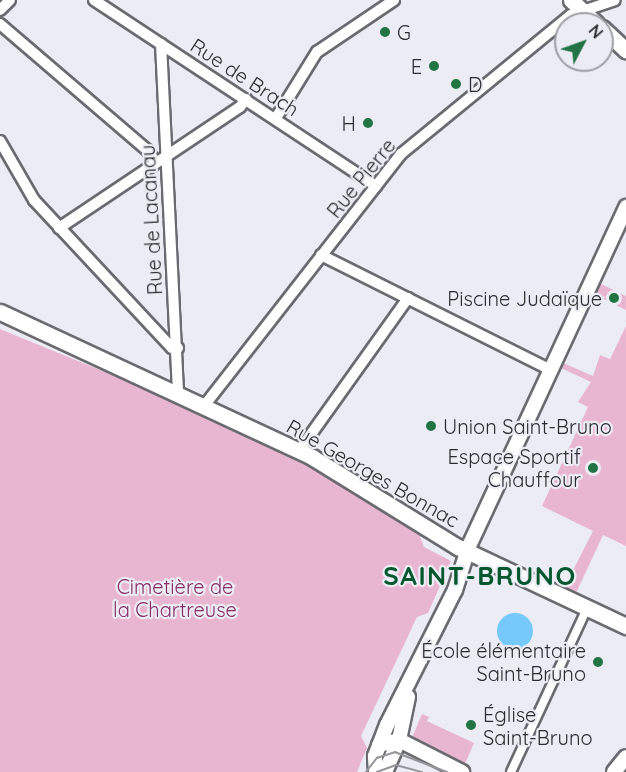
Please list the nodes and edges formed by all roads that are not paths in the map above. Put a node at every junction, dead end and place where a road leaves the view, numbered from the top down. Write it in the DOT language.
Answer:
graph roads {
  1 [pos="10,0"];
  2 [pos="97,0"];
  3 [pos="394,0"];
  4 [pos="615,0"];
  5 [pos="576,5"];
  6 [pos="0,10"];
  7 [pos="0,24"];
  8 [pos="614,39"];
  9 [pos="161,44"];
  10 [pos="626,50"];
  11 [pos="246,99"];
  12 [pos="276,118"];
  13 [pos="0,141"];
  14 [pos="166,156"];
  15 [pos="156,163"];
  16 [pos="376,186"];
  17 [pos="626,207"];
  18 [pos="59,228"];
  19 [pos="321,255"];
  20 [pos="408,298"];
  21 [pos="0,312"];
  22 [pos="178,348"];
  23 [pos="551,370"];
  24 [pos="178,394"];
  25 [pos="204,406"];
  26 [pos="299,451"];
  27 [pos="467,552"];
  28 [pos="587,609"];
  29 [pos="626,626"];
  30 [pos="410,686"];
  31 [pos="399,740"];
  32 [pos="379,745"];
  33 [pos="626,757"];
  34 [pos="376,772"];
  35 [pos="385,772"];
  36 [pos="462,772"];
  37 [pos="511,772"];
  38 [pos="614,772"];
  1 -- 6 [label="street"];
  2 -- 9 [label="street, Rue de Brach"];
  3 -- 12 [label="street"];
  4 -- 5 [label="street"];
  5 -- 16 [label="street, Rue Pierre"];
  7 -- 15 [label="street"];
  8 -- 10 [label="main road"];
  9 -- 11 [label="street, Rue de Brach"];
  9 -- 14 [label="street, Rue de Lacanau"];
  11 -- 12 [label="street, Rue de Brach"];
  11 -- 14 [label="street"];
  12 -- 16 [label="street, Rue de Brach"];
  13 -- 18 [label="street"];
  14 -- 15 [label="street"];
  14 -- 22 [label="street, Rue de Lacanau"];
  15 -- 18 [label="street"];
  16 -- 19 [label="street, Rue Pierre"];
  17 -- 23 [label="street"];
  18 -- 22 [label="street"];
  19 -- 20 [label="street"];
  19 -- 25 [label="street, Rue Pierre"];
  20 -- 23 [label="street"];
  20 -- 26 [label="street"];
  21 -- 24 [label="main road, Rue Georges Bonnac"];
  22 -- 24 [label="street, Rue de Lacanau"];
  23 -- 27 [label="street"];
  24 -- 25 [label="main road, Rue Georges Bonnac"];
  25 -- 26 [label="main road, Rue Georges Bonnac"];
  26 -- 27 [label="main road, Rue Georges Bonnac"];
  27 -- 28 [label="main road, Rue Georges Bonnac"];
  27 -- 30 [label="street"];
  28 -- 29 [label="main road, Rue Georges Bonnac"];
  28 -- 37 [label="street"];
  30 -- 31 [label="street"];
  30 -- 32 [label="street"];
  31 -- 32 [label="street"];
  31 -- 35 [label="street"];
  31 -- 36 [label="street"];
  32 -- 34 [label="street"];
  33 -- 38 [label="street"];
}
